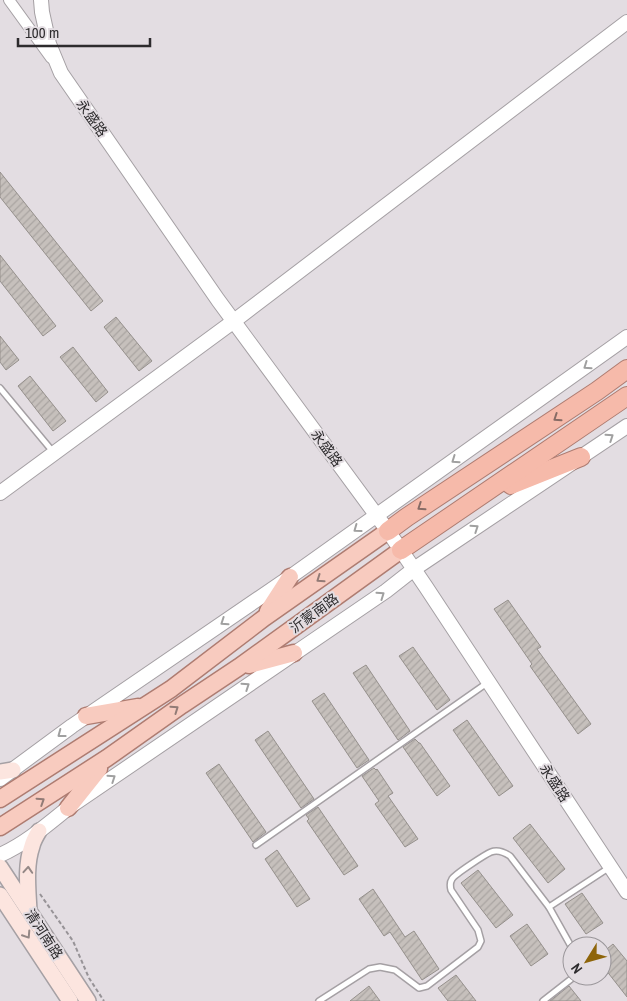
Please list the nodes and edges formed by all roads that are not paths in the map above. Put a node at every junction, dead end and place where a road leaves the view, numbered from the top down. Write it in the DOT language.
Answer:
graph roads {
  1 [pos="9,0"];
  2 [pos="41,0"];
  3 [pos="627,22"];
  4 [pos="61,73"];
  5 [pos="234,321"];
  6 [pos="627,338"];
  7 [pos="627,369"];
  8 [pos="0,388"];
  9 [pos="627,396"];
  10 [pos="627,426"];
  11 [pos="54,454"];
  12 [pos="581,457"];
  13 [pos="0,493"];
  14 [pos="478,498"];
  15 [pos="376,515"];
  16 [pos="388,531"];
  17 [pos="401,550"];
  18 [pos="414,569"];
  19 [pos="290,577"];
  20 [pos="264,618"];
  21 [pos="294,653"];
  22 [pos="240,667"];
  23 [pos="489,682"];
  24 [pos="145,706"];
  25 [pos="86,716"];
  26 [pos="107,758"];
  27 [pos="6,771"];
  28 [pos="0,780"];
  29 [pos="0,799"];
  30 [pos="68,808"];
  31 [pos="0,827"];
  32 [pos="39,831"];
  33 [pos="256,846"];
  34 [pos="0,855"];
  35 [pos="0,867"];
  36 [pos="610,867"];
  37 [pos="627,892"];
  38 [pos="0,895"];
  39 [pos="5,906"];
  40 [pos="549,906"];
  41 [pos="29,911"];
  42 [pos="565,936"];
  43 [pos="562,986"];
  44 [pos="70,1001"];
  45 [pos="88,1001"];
  46 [pos="319,1001"];
  47 [pos="543,1001"];
  1 -- 4 [label="street"];
  2 -- 4 [label="street, 永盛路"];
  3 -- 5 [label="street"];
  4 -- 5 [label="street, 永盛路"];
  5 -- 11 [label="street"];
  5 -- 15 [label="street, 永盛路"];
  6 -- 15 [label="street, one-way"];
  7 -- 16 [label="highway, 沂蒙南路, one-way"];
  8 -- 11 [label="lane"];
  9 -- 14 [label="highway, 沂蒙南路"];
  12 -- 10 [label="street, one-way"];
  11 -- 13 [label="street"];
  12 -- 14 [label="highway"];
  18 -- 12 [label="street, one-way"];
  14 -- 17 [label="highway, 沂蒙南路"];
  15 -- 16 [label="street, 永盛路"];
  15 -- 19 [label="street, one-way"];
  16 -- 17 [label="street, 永盛路"];
  16 -- 20 [label="main road, 沂蒙南路, one-way"];
  17 -- 18 [label="street, 永盛路"];
  17 -- 22 [label="main road, 沂蒙南路"];
  21 -- 18 [label="street, one-way"];
  18 -- 23 [label="street, 永盛路"];
  19 -- 20 [label="main road"];
  19 -- 25 [label="street, one-way"];
  20 -- 24 [label="main road, 沂蒙南路"];
  21 -- 22 [label="main road"];
  30 -- 21 [label="street, one-way"];
  26 -- 22 [label="main road, 沂蒙南路, one-way"];
  23 -- 33 [label="lane"];
  23 -- 36 [label="street, 永盛路"];
  24 -- 25 [label="main road"];
  24 -- 29 [label="main road, 沂蒙南路"];
  25 -- 27 [label="street, one-way"];
  26 -- 30 [label="main road"];
  31 -- 26 [label="main road, 沂蒙南路, one-way"];
  27 -- 28 [label="street"];
  30 -- 32 [label="street"];
  32 -- 34 [label="street"];
  41 -- 32 [label="main road, one-way"];
  35 -- 41 [label="main road, 清河南路"];
  36 -- 37 [label="street, 永盛路"];
  36 -- 40 [label="lane"];
  38 -- 39 [label="main road, 清河南路"];
  39 -- 44 [label="main road, 清河南路, one-way"];
  40 -- 42 [label="lane"];
  40 -- 46 [label="lane"];
  41 -- 45 [label="main road, 清河南路"];
  43 -- 47 [label="lane"];
}
